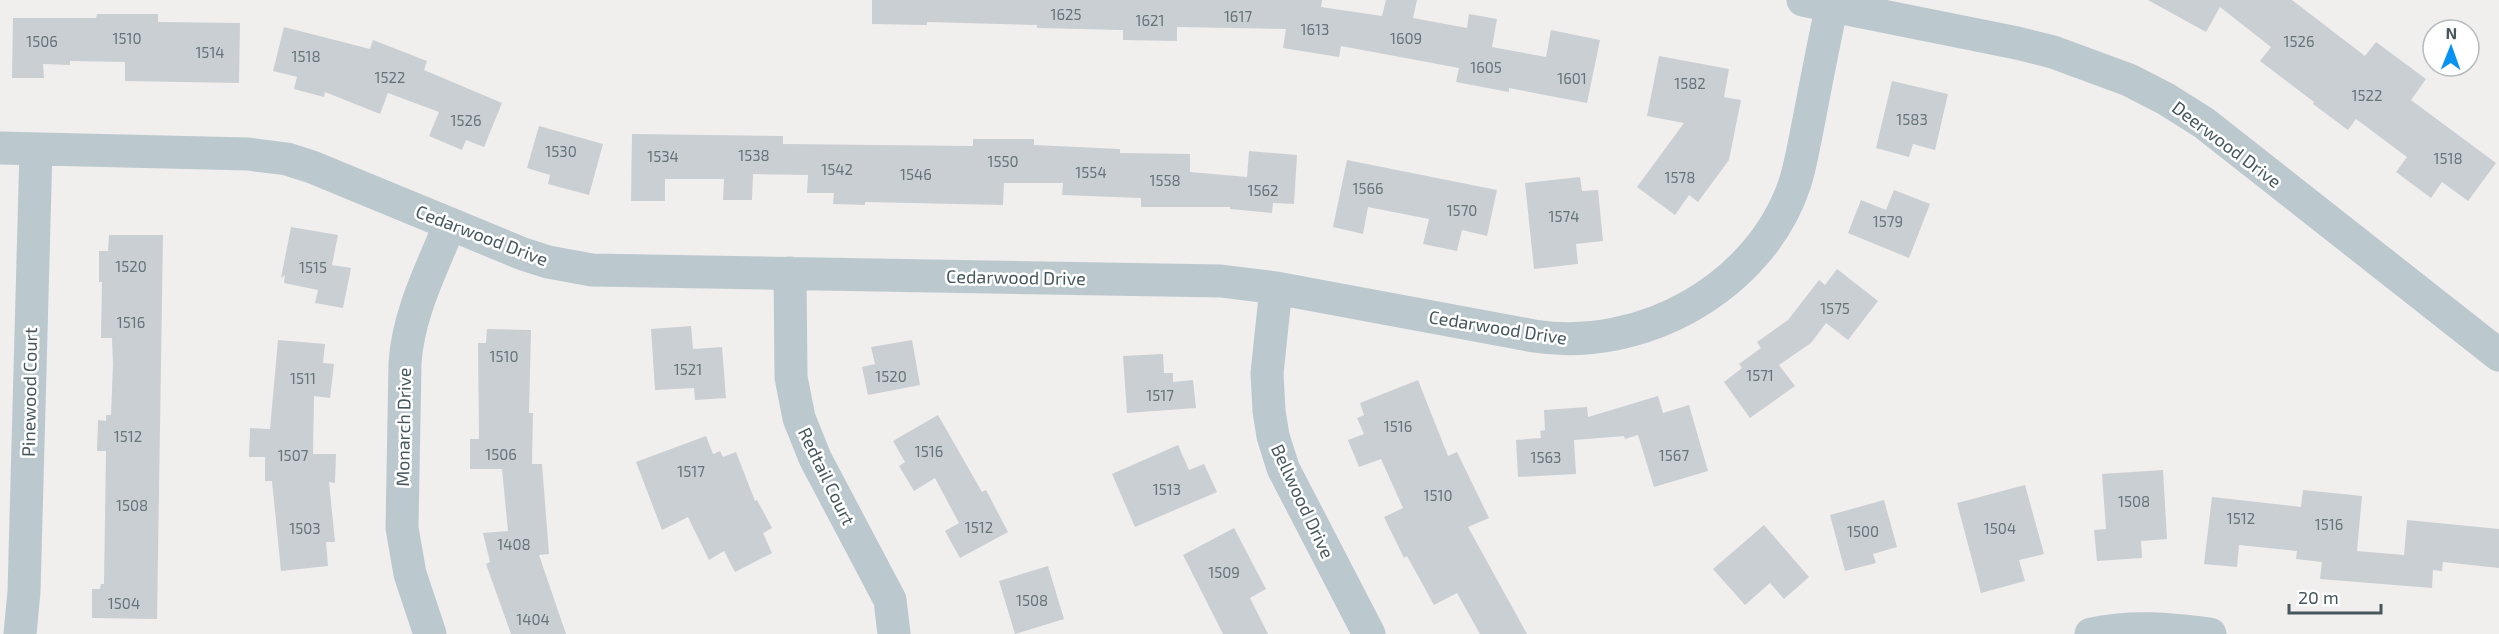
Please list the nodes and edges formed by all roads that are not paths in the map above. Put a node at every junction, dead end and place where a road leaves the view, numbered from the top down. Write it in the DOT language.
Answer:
graph roads {
  1 [pos="1823,2"];
  2 [pos="0,148"];
  3 [pos="36,149"];
  4 [pos="450,224"];
  5 [pos="790,273"];
  6 [pos="1276,288"];
  7 [pos="2499,356"];
  8 [pos="20,634"];
  9 [pos="430,634"];
  10 [pos="894,634"];
  11 [pos="1369,634"];
  12 [pos="2091,634"];
  13 [pos="2210,634"];
  1 -- 6 [label="street, Cedarwood Drive"];
  1 -- 7 [label="street, Deerwood Drive"];
  2 -- 3 [label="street, Cedarwood Drive"];
  3 -- 4 [label="street, Cedarwood Drive"];
  3 -- 8 [label="street, Pinewood Court"];
  4 -- 5 [label="street, Cedarwood Drive"];
  4 -- 9 [label="street, Monarch Drive"];
  5 -- 6 [label="street, Cedarwood Drive"];
  5 -- 10 [label="street, Redtail Court"];
  6 -- 11 [label="street, Bellwood Drive"];
  12 -- 13 [label="street"];
}
